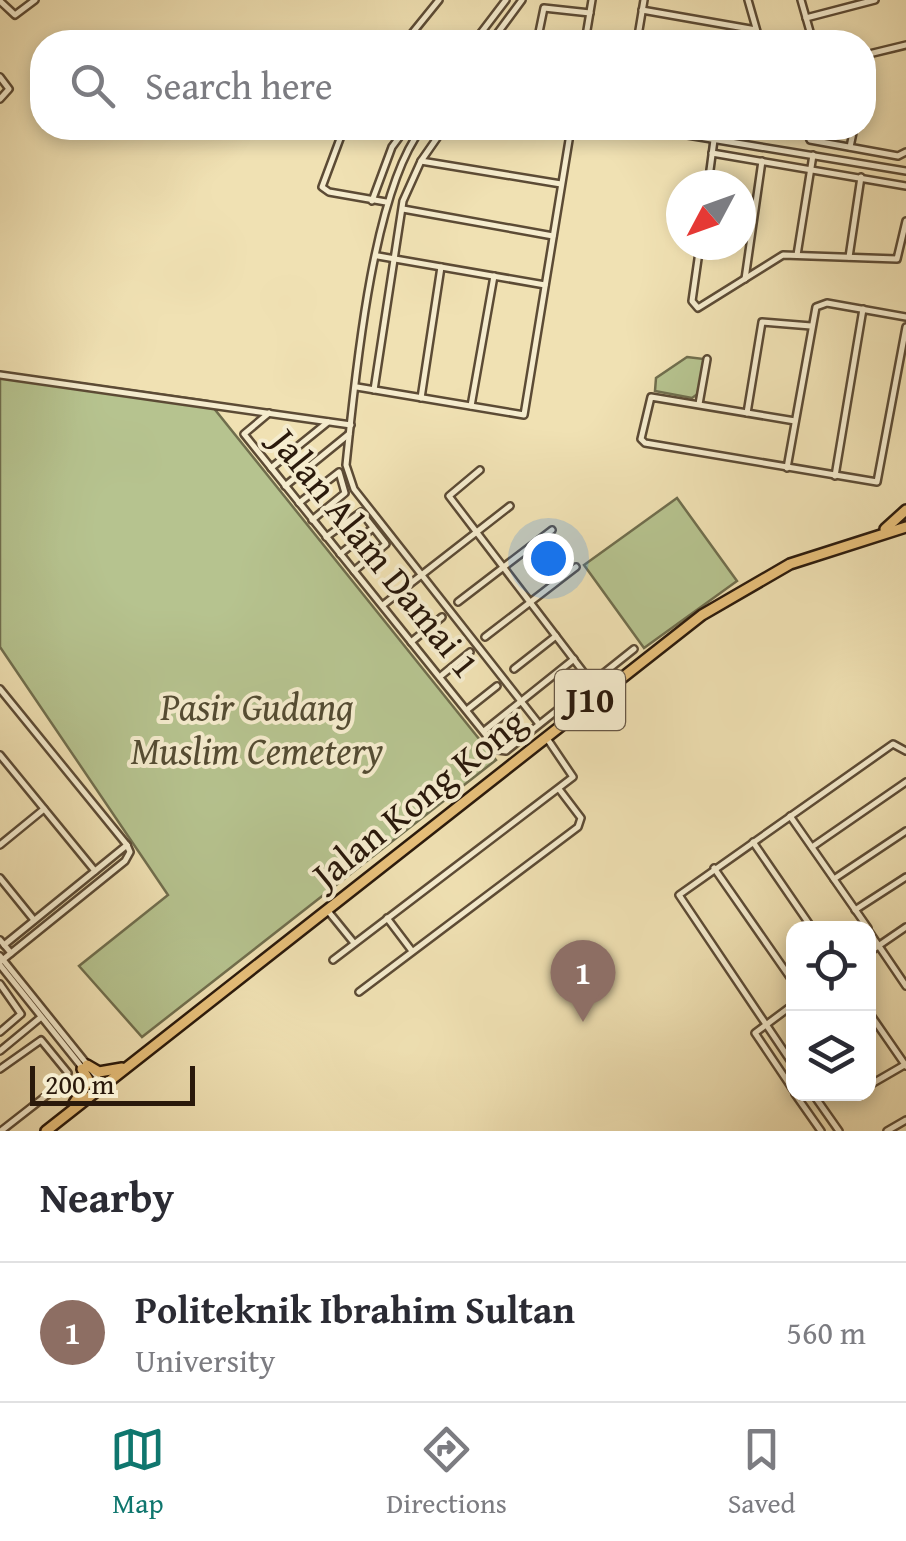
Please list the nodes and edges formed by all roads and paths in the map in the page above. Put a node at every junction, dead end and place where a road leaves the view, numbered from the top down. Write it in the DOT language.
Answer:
graph roads {
  1 [pos="35,0"];
  2 [pos="439,0"];
  3 [pos="506,0"];
  4 [pos="522,0"];
  5 [pos="592,0"];
  6 [pos="644,0"];
  7 [pos="748,0"];
  8 [pos="801,0"];
  9 [pos="875,0"];
  10 [pos="0,1"];
  11 [pos="642,10"];
  12 [pos="590,12"];
  13 [pos="806,18"];
  14 [pos="415,30"];
  15 [pos="483,30"];
  16 [pos="500,30"];
  17 [pos="539,30"];
  18 [pos="588,30"];
  19 [pos="639,30"];
  20 [pos="756,30"];
  21 [pos="810,30"];
  22 [pos="906,45"];
  23 [pos="876,52"];
  24 [pos="0,77"];
  25 [pos="0,99"];
  26 [pos="339,140"];
  27 [pos="397,140"];
  28 [pos="414,140"];
  29 [pos="435,140"];
  30 [pos="568,140"];
  31 [pos="714,140"];
  32 [pos="750,140"];
  33 [pos="811,140"];
  34 [pos="851,140"];
  35 [pos="749,145"];
  36 [pos="850,147"];
  37 [pos="712,152"];
  38 [pos="906,152"];
  39 [pos="812,154"];
  40 [pos="420,161"];
  41 [pos="762,161"];
  42 [pos="710,170"];
  43 [pos="810,170"];
  44 [pos="906,171"];
  45 [pos="861,177"];
  46 [pos="561,184"];
  47 [pos="906,186"];
  48 [pos="372,201"];
  49 [pos="386,202"];
  50 [pos="402,208"];
  51 [pos="906,222"];
  52 [pos="552,236"];
  53 [pos="797,255"];
  54 [pos="378,256"];
  55 [pos="849,257"];
  56 [pos="393,259"];
  57 [pos="698,260"];
  58 [pos="442,267"];
  59 [pos="494,276"];
  60 [pos="745,279"];
  61 [pos="545,284"];
  62 [pos="862,310"];
  63 [pos="906,317"];
  64 [pos="810,326"];
  65 [pos="906,327"];
  66 [pos="707,358"];
  67 [pos="0,375"];
  68 [pos="357,387"];
  69 [pos="374,390"];
  70 [pos="421,398"];
  71 [pos="699,404"];
  72 [pos="470,406"];
  73 [pos="269,412"];
  74 [pos="747,412"];
  75 [pos="795,421"];
  76 [pos="328,422"];
  77 [pos="351,426"];
  78 [pos="350,434"];
  79 [pos="270,468"];
  80 [pos="787,468"];
  81 [pos="480,470"];
  82 [pos="835,476"];
  83 [pos="285,486"];
  84 [pos="299,503"];
  85 [pos="510,506"];
  86 [pos="906,510"];
  87 [pos="312,520"];
  88 [pos="906,527"];
  89 [pos="373,528"];
  90 [pos="552,530"];
  91 [pos="476,532"];
  92 [pos="878,534"];
  93 [pos="326,537"];
  94 [pos="340,554"];
  95 [pos="504,566"];
  96 [pos="576,567"];
  97 [pos="354,571"];
  98 [pos="422,575"];
  99 [pos="458,602"];
  100 [pos="530,602"];
  101 [pos="383,606"];
  102 [pos="442,618"];
  103 [pos="556,636"];
  104 [pos="485,637"];
  105 [pos="412,642"];
  106 [pos="634,649"];
  107 [pos="470,652"];
  108 [pos="574,659"];
  109 [pos="514,669"];
  110 [pos="440,676"];
  111 [pos="591,682"];
  112 [pos="498,686"];
  113 [pos="0,689"];
  114 [pos="521,701"];
  115 [pos="468,710"];
  116 [pos="539,724"];
  117 [pos="484,731"];
  118 [pos="545,735"];
  119 [pos="906,751"];
  120 [pos="0,754"];
  121 [pos="10,766"];
  122 [pos="0,774"];
  123 [pos="906,782"];
  124 [pos="559,788"];
  125 [pos="44,809"];
  126 [pos="790,816"];
  127 [pos="906,831"];
  128 [pos="752,842"];
  129 [pos="0,845"];
  130 [pos="127,845"];
  131 [pos="812,847"];
  132 [pos="714,868"];
  133 [pos="95,871"];
  134 [pos="906,877"];
  135 [pos="0,878"];
  136 [pos="834,879"];
  137 [pos="327,910"];
  138 [pos="855,910"];
  139 [pos="387,918"];
  140 [pos="34,920"];
  141 [pos="807,921"];
  142 [pos="863,921"];
  143 [pos="906,927"];
  144 [pos="876,941"];
  145 [pos="2,942"];
  146 [pos="354,944"];
  147 [pos="879,946"];
  148 [pos="876,948"];
  149 [pos="412,951"];
  150 [pos="11,953"];
  151 [pos="1,960"];
  152 [pos="333,960"];
  153 [pos="786,971"];
  154 [pos="0,984"];
  155 [pos="906,986"];
  156 [pos="359,992"];
  157 [pos="786,1010"];
  158 [pos="44,1015"];
  159 [pos="876,1022"];
  160 [pos="762,1026"];
  161 [pos="0,1032"];
  162 [pos="1,1048"];
  163 [pos="66,1048"];
  164 [pos="56,1056"];
  165 [pos="786,1056"];
  166 [pos="906,1065"];
  167 [pos="85,1066"];
  168 [pos="124,1067"];
  169 [pos="0,1069"];
  170 [pos="786,1080"];
  171 [pos="876,1082"];
  172 [pos="101,1086"];
  173 [pos="800,1101"];
  174 [pos="818,1101"];
  175 [pos="63,1117"];
  176 [pos="906,1120"];
  177 [pos="1,1131"];
  178 [pos="46,1131"];
  179 [pos="821,1131"];
  180 [pos="839,1131"];
  181 [pos="888,1131"];
  1 -- 10 [label="street"];
  2 -- 14 [label="street"];
  3 -- 15 [label="street"];
  4 -- 16 [label="street"];
  5 -- 12 [label="street"];
  6 -- 11 [label="street"];
  7 -- 20 [label="street"];
  8 -- 13 [label="street"];
  9 -- 13 [label="street"];
  11 -- 19 [label="street"];
  11 -- 20 [label="street"];
  12 -- 17 [label="street"];
  12 -- 18 [label="street"];
  13 -- 21 [label="street"];
  22 -- 23 [label="street"];
  24 -- 25 [label="street"];
  26 -- 48 [label="street"];
  27 -- 48 [label="street"];
  28 -- 49 [label="street"];
  29 -- 40 [label="street"];
  30 -- 46 [label="street"];
  31 -- 35 [label="street"];
  31 -- 37 [label="street"];
  32 -- 35 [label="street"];
  33 -- 36 [label="street"];
  34 -- 36 [label="street"];
  35 -- 39 [label="street"];
  36 -- 38 [label="street"];
  37 -- 41 [label="street"];
  37 -- 42 [label="street"];
  39 -- 43 [label="street"];
  39 -- 44 [label="street"];
  40 -- 46 [label="street"];
  40 -- 50 [label="street"];
  41 -- 43 [label="street"];
  41 -- 60 [label="street"];
  43 -- 45 [label="street"];
  43 -- 53 [label="street"];
  45 -- 47 [label="street"];
  45 -- 55 [label="street"];
  46 -- 52 [label="street"];
  48 -- 49 [label="street"];
  49 -- 54 [label="street"];
  50 -- 52 [label="street"];
  50 -- 56 [label="street"];
  51 -- 55 [label="street"];
  52 -- 61 [label="street"];
  53 -- 55 [label="street"];
  53 -- 60 [label="street"];
  54 -- 56 [label="street"];
  54 -- 68 [label="street"];
  56 -- 58 [label="street"];
  56 -- 69 [label="street"];
  57 -- 60 [label="street"];
  58 -- 59 [label="street"];
  58 -- 70 [label="street"];
  59 -- 61 [label="street"];
  59 -- 72 [label="street"];
  61 -- 72 [label="street"];
  62 -- 63 [label="street"];
  62 -- 64 [label="street"];
  62 -- 82 [label="street"];
  64 -- 74 [label="street"];
  64 -- 75 [label="street"];
  65 -- 82 [label="street"];
  66 -- 71 [label="street"];
  67 -- 73 [label="street"];
  68 -- 69 [label="street"];
  68 -- 77 [label="street"];
  69 -- 70 [label="street"];
  70 -- 72 [label="street"];
  71 -- 74 [label="street"];
  71 -- 80 [label="street"];
  73 -- 76 [label="street"];
  73 -- 79 [label="street, Jalan Alam Damai 1"];
  74 -- 75 [label="street"];
  75 -- 80 [label="street"];
  76 -- 77 [label="street"];
  76 -- 79 [label="street"];
  77 -- 78 [label="street"];
  78 -- 83 [label="street"];
  78 -- 98 [label="street"];
  79 -- 83 [label="street, Jalan Alam Damai 1"];
  80 -- 82 [label="street"];
  81 -- 91 [label="street"];
  83 -- 84 [label="street, Jalan Alam Damai 1"];
  84 -- 87 [label="street, Jalan Alam Damai 1"];
  84 -- 87 [label="street"];
  85 -- 91 [label="street"];
  86 -- 92 [label="main road"];
  87 -- 93 [label="street, Jalan Alam Damai 1"];
  88 -- 92 [label="main road, Jalan Kong Kong / J10"];
  89 -- 93 [label="street"];
  89 -- 94 [label="street"];
  89 -- 97 [label="street"];
  90 -- 95 [label="street"];
  91 -- 95 [label="street"];
  91 -- 98 [label="street"];
  92 -- 118 [label="main road, Jalan Kong Kong / J10"];
  93 -- 94 [label="street, Jalan Alam Damai 1"];
  94 -- 97 [label="street, Jalan Alam Damai 1"];
  95 -- 99 [label="street"];
  95 -- 100 [label="street"];
  96 -- 100 [label="street"];
  97 -- 101 [label="street, Jalan Alam Damai 1"];
  98 -- 101 [label="street"];
  98 -- 114 [label="street"];
  100 -- 103 [label="street"];
  100 -- 104 [label="street"];
  101 -- 105 [label="street, Jalan Alam Damai 1"];
  102 -- 105 [label="street"];
  103 -- 108 [label="street"];
  103 -- 109 [label="street"];
  105 -- 110 [label="street, Jalan Alam Damai 1"];
  106 -- 111 [label="street"];
  107 -- 110 [label="street"];
  108 -- 111 [label="street"];
  108 -- 114 [label="street"];
  110 -- 115 [label="street, Jalan Alam Damai 1"];
  111 -- 116 [label="street"];
  112 -- 115 [label="street"];
  113 -- 130 [label="street"];
  114 -- 116 [label="street"];
  114 -- 117 [label="street"];
  115 -- 117 [label="street, Jalan Alam Damai 1"];
  116 -- 117 [label="street, Jalan Alam Damai 1"];
  118 -- 124 [label="street"];
  118 -- 137 [label="main road, Jalan Kong Kong / J10"];
  119 -- 126 [label="street"];
  120 -- 121 [label="street"];
  121 -- 122 [label="street"];
  121 -- 125 [label="street"];
  123 -- 131 [label="street"];
  124 -- 139 [label="street"];
  124 -- 149 [label="street"];
  125 -- 129 [label="street"];
  125 -- 133 [label="street"];
  126 -- 128 [label="street"];
  126 -- 131 [label="street"];
  127 -- 136 [label="street"];
  128 -- 132 [label="street"];
  128 -- 141 [label="street"];
  130 -- 133 [label="street"];
  130 -- 150 [label="street"];
  131 -- 136 [label="street"];
  132 -- 153 [label="street"];
  132 -- 160 [label="street"];
  133 -- 140 [label="street"];
  134 -- 138 [label="street"];
  135 -- 140 [label="street"];
  136 -- 138 [label="street"];
  137 -- 146 [label="street"];
  137 -- 168 [label="main road, Jalan Kong Kong / J10"];
  138 -- 142 [label="street"];
  139 -- 146 [label="street"];
  139 -- 149 [label="street"];
  140 -- 145 [label="street"];
  143 -- 147 [label="street"];
  144 -- 147 [label="street"];
  145 -- 150 [label="street"];
  146 -- 152 [label="street"];
  147 -- 148 [label="street"];
  147 -- 155 [label="street"];
  149 -- 156 [label="street"];
  150 -- 151 [label="street"];
  151 -- 158 [label="street"];
  154 -- 161 [label="street"];
  157 -- 160 [label="street"];
  158 -- 162 [label="street"];
  158 -- 163 [label="street"];
  158 -- 167 [label="street"];
  159 -- 166 [label="street"];
  160 -- 165 [label="street"];
  160 -- 170 [label="street"];
  163 -- 164 [label="street"];
  163 -- 167 [label="street"];
  164 -- 169 [label="street"];
  164 -- 177 [label="street"];
  166 -- 171 [label="street"];
  167 -- 168 [label="main road"];
  167 -- 172 [label="street"];
  167 -- 175 [label="main road"];
  168 -- 172 [label="main road, Jalan Kong Kong / J10"];
  172 -- 175 [label="main road, Jalan Kong Kong / J10"];
  173 -- 179 [label="street"];
  174 -- 180 [label="street"];
  175 -- 178 [label="main road, Jalan Kong Kong / J10"];
  176 -- 181 [label="street"];
}
